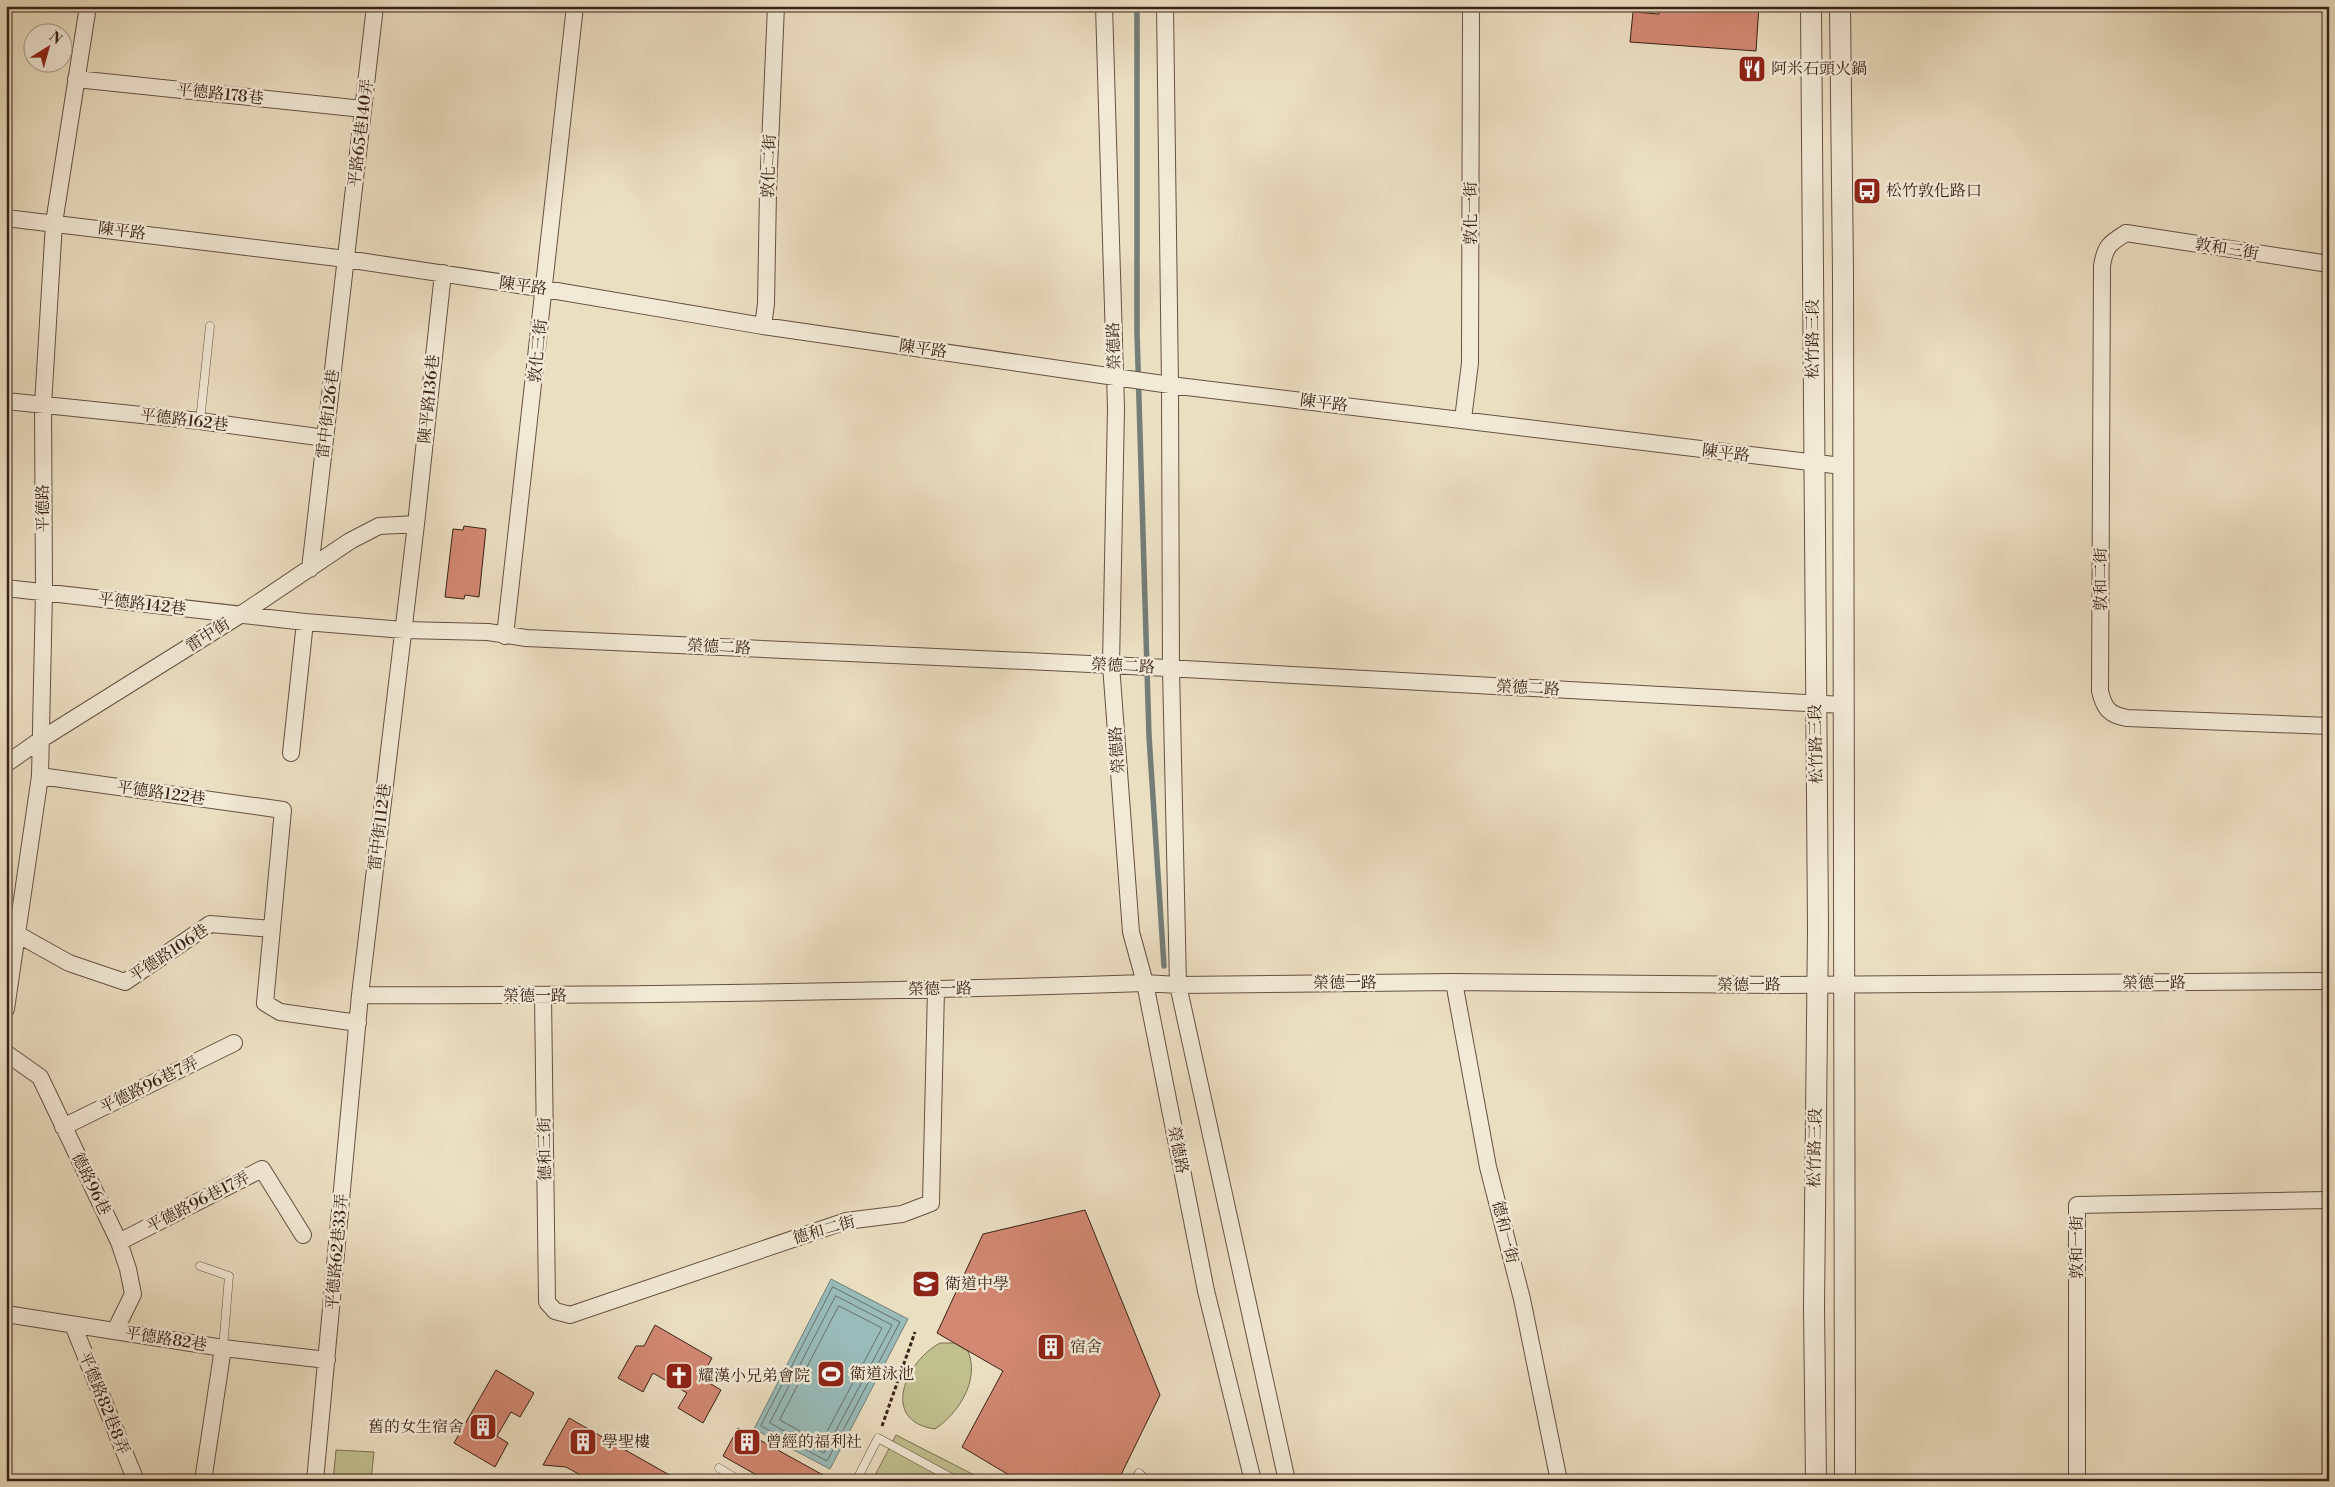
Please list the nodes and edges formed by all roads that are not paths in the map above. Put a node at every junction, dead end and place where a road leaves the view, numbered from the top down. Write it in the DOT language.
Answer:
graph roads {
  1 [pos="88,6"];
  2 [pos="375,6"];
  3 [pos="575,6"];
  4 [pos="776,6"];
  5 [pos="1104,6"];
  6 [pos="1165,6"];
  7 [pos="1471,6"];
  8 [pos="1811,6"];
  9 [pos="1840,6"];
  10 [pos="76,79"];
  11 [pos="363,109"];
  12 [pos="6,218"];
  13 [pos="54,223"];
  14 [pos="2126,234"];
  15 [pos="346,259"];
  16 [pos="2329,264"];
  17 [pos="442,274"];
  18 [pos="545,289"];
  19 [pos="210,326"];
  20 [pos="764,326"];
  21 [pos="1115,377"];
  22 [pos="1170,386"];
  23 [pos="6,402"];
  24 [pos="43,405"];
  25 [pos="1463,420"];
  26 [pos="200,421"];
  27 [pos="325,438"];
  28 [pos="1814,464"];
  29 [pos="1842,466"];
  30 [pos="416,524"];
  31 [pos="310,569"];
  32 [pos="6,588"];
  33 [pos="44,592"];
  34 [pos="240,615"];
  35 [pos="305,622"];
  36 [pos="404,630"];
  37 [pos="505,636"];
  38 [pos="1112,665"];
  39 [pos="1171,669"];
  40 [pos="1815,704"];
  41 [pos="1843,705"];
  42 [pos="2329,726"];
  43 [pos="40,740"];
  44 [pos="291,753"];
  45 [pos="6,764"];
  46 [pos="40,776"];
  47 [pos="272,929"];
  48 [pos="17,934"];
  49 [pos="2329,981"];
  50 [pos="1454,982"];
  51 [pos="1145,983"];
  52 [pos="1178,985"];
  53 [pos="1816,985"];
  54 [pos="1844,985"];
  55 [pos="936,990"];
  56 [pos="360,995"];
  57 [pos="542,996"];
  58 [pos="6,1005"];
  59 [pos="6,1009"];
  60 [pos="358,1023"];
  61 [pos="234,1043"];
  62 [pos="6,1053"];
  63 [pos="63,1127"];
  64 [pos="2329,1200"];
  65 [pos="303,1235"];
  66 [pos="119,1242"];
  67 [pos="200,1266"];
  68 [pos="547,1302"];
  69 [pos="6,1314"];
  70 [pos="73,1324"];
  71 [pos="115,1331"];
  72 [pos="223,1348"];
  73 [pos="327,1360"];
  74 [pos="719,1468"];
  75 [pos="136,1481"];
  76 [pos="204,1481"];
  77 [pos="316,1481"];
  78 [pos="740,1481"];
  79 [pos="856,1481"];
  80 [pos="957,1481"];
  81 [pos="1134,1481"];
  82 [pos="1147,1481"];
  83 [pos="1253,1481"];
  84 [pos="1287,1481"];
  85 [pos="1559,1481"];
  86 [pos="1816,1481"];
  87 [pos="1845,1481"];
  88 [pos="2077,1481"];
  1 -- 10 [label="street, 平德路"];
  2 -- 11 [label="street, 平路65巷140弄"];
  3 -- 18 [label="street, 敦化三街"];
  4 -- 20 [label="street, 敦化二街"];
  5 -- 21 [label="street, 榮德路"];
  6 -- 22 [label="street"];
  7 -- 25 [label="street, 敦化一街"];
  8 -- 28 [label="street, 松竹路三段"];
  9 -- 29 [label="street, 松竹路三段"];
  10 -- 11 [label="street, 平德路178巷"];
  10 -- 13 [label="street, 平德路"];
  11 -- 15 [label="street, 平路65巷140弄"];
  12 -- 13 [label="street, 陳平路"];
  13 -- 15 [label="street, 陳平路"];
  13 -- 24 [label="street, 平德路"];
  14 -- 16 [label="street, 敦和三街"];
  14 -- 42 [label="street, 敦和二街"];
  15 -- 17 [label="street, 陳平路"];
  15 -- 27 [label="street, 雷中街126巷"];
  17 -- 18 [label="street, 陳平路"];
  17 -- 30 [label="street, 陳平路136巷"];
  18 -- 20 [label="street, 陳平路"];
  18 -- 37 [label="street, 敦化三街"];
  19 -- 26 [label="lane"];
  20 -- 21 [label="street, 陳平路"];
  21 -- 22 [label="street, 陳平路"];
  21 -- 38 [label="street, 榮德路"];
  22 -- 25 [label="street, 陳平路"];
  22 -- 39 [label="street"];
  23 -- 24 [label="street, 平德路162巷"];
  24 -- 26 [label="street, 平德路162巷"];
  24 -- 33 [label="street, 平德路"];
  25 -- 28 [label="street, 陳平路"];
  26 -- 27 [label="street, 平德路162巷"];
  27 -- 31 [label="street, 雷中街126巷"];
  28 -- 29 [label="street, 陳平路"];
  28 -- 40 [label="street, 松竹路三段"];
  29 -- 41 [label="street, 松竹路三段"];
  30 -- 31 [label="street, 雷中街"];
  30 -- 36 [label="street, 雷中街112巷"];
  31 -- 34 [label="street, 雷中街"];
  32 -- 33 [label="street, 平德路142巷"];
  33 -- 34 [label="street, 平德路142巷"];
  33 -- 43 [label="street, 平德路"];
  34 -- 35 [label="street"];
  34 -- 43 [label="street, 雷中街"];
  35 -- 36 [label="street"];
  35 -- 44 [label="street"];
  36 -- 37 [label="street, 榮德二路"];
  36 -- 56 [label="street, 雷中街112巷"];
  37 -- 38 [label="street, 榮德二路"];
  38 -- 39 [label="street, 榮德二路"];
  38 -- 51 [label="street, 榮德路"];
  39 -- 40 [label="street, 榮德二路"];
  39 -- 52 [label="street"];
  40 -- 41 [label="street, 榮德二路"];
  40 -- 53 [label="street, 松竹路三段"];
  41 -- 54 [label="street, 松竹路三段"];
  43 -- 45 [label="street, 雷中街"];
  43 -- 46 [label="street, 平德路"];
  46 -- 47 [label="street, 平德路122巷"];
  46 -- 48 [label="street, 平德路"];
  47 -- 48 [label="street, 平德路106巷"];
  47 -- 60 [label="street"];
  48 -- 58 [label="street, 平德路"];
  49 -- 54 [label="street, 榮德一路"];
  50 -- 52 [label="street, 榮德一路"];
  50 -- 53 [label="street, 榮德一路"];
  50 -- 85 [label="street, 德和一街"];
  51 -- 52 [label="street, 榮德一路"];
  51 -- 55 [label="street, 榮德一路"];
  51 -- 83 [label="street, 榮德路"];
  52 -- 84 [label="street"];
  53 -- 54 [label="street, 榮德一路"];
  53 -- 86 [label="street, 松竹路三段"];
  54 -- 87 [label="street, 松竹路三段"];
  55 -- 57 [label="street, 榮德一路"];
  55 -- 68 [label="street, 德和二街"];
  56 -- 57 [label="street, 榮德一路"];
  56 -- 60 [label="street, 雷中街112巷"];
  57 -- 68 [label="street, 德和三街"];
  58 -- 59 [label="street, 平德路"];
  60 -- 73 [label="street, 平德路62巷33弄"];
  61 -- 63 [label="street, 平德路96巷7弄"];
  62 -- 63 [label="street, 德路96巷"];
  63 -- 66 [label="street, 德路96巷"];
  64 -- 88 [label="street, 敦和一街"];
  65 -- 66 [label="street, 平德路96巷17弄"];
  66 -- 71 [label="street, 德路96巷"];
  67 -- 72 [label="lane"];
  69 -- 70 [label="street, 平德路82巷"];
  70 -- 71 [label="street, 平德路82巷"];
  70 -- 75 [label="street, 平德路82巷8弄"];
  71 -- 72 [label="street, 平德路82巷"];
  72 -- 73 [label="street, 平德路82巷"];
  72 -- 76 [label="street"];
  73 -- 77 [label="street, 平德路62巷33弄"];
  74 -- 78 [label="lane"];
  79 -- 80 [label="lane"];
  81 -- 82 [label="lane"];
}
